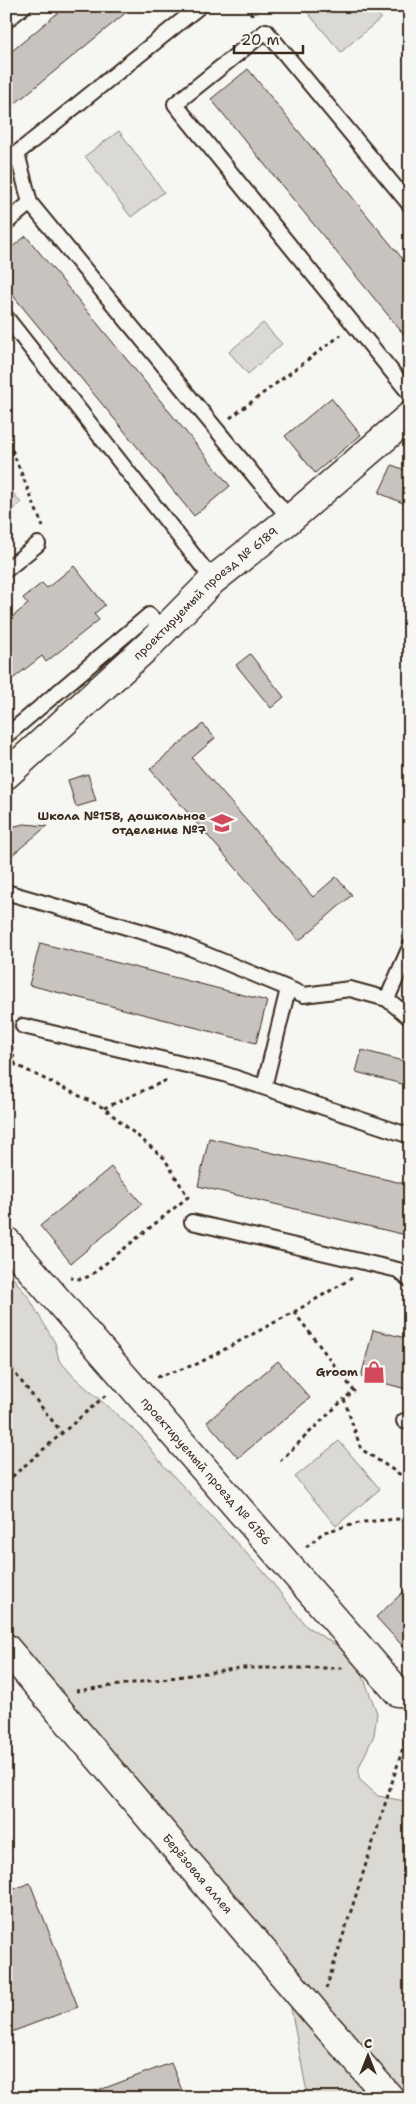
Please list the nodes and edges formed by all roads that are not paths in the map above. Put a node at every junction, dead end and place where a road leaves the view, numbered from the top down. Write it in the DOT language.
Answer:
graph roads {
  1 [pos="24,6"];
  2 [pos="200,6"];
  3 [pos="6,21"];
  4 [pos="12,157"];
  5 [pos="30,203"];
  6 [pos="410,205"];
  7 [pos="6,222"];
  8 [pos="6,316"];
  9 [pos="410,394"];
  10 [pos="403,429"];
  11 [pos="290,519"];
  12 [pos="42,539"];
  13 [pos="6,570"];
  14 [pos="213,580"];
  15 [pos="164,630"];
  16 [pos="6,736"];
  17 [pos="6,775"];
  18 [pos="6,892"];
  19 [pos="410,947"];
  20 [pos="288,989"];
  21 [pos="387,999"];
  22 [pos="410,1018"];
  23 [pos="23,1026"];
  24 [pos="264,1087"];
  25 [pos="410,1136"];
  26 [pos="192,1222"];
  27 [pos="6,1241"];
  28 [pos="410,1280"];
  29 [pos="6,1648"];
  30 [pos="410,1693"];
  31 [pos="390,2098"];
  1 -- 3 [label="lane"];
  2 -- 4 [label="lane"];
  4 -- 5 [label="lane"];
  5 -- 7 [label="lane"];
  5 -- 11 [label="lane"];
  6 -- 9 [label="lane"];
  8 -- 14 [label="lane"];
  10 -- 11 [label="street, проектируемый проезд № 6189"];
  11 -- 14 [label="street, проектируемый проезд № 6189"];
  12 -- 13 [label="lane"];
  14 -- 15 [label="street, проектируемый проезд № 6189"];
  15 -- 16 [label="lane"];
  15 -- 17 [label="street, проектируемый проезд № 6189"];
  18 -- 20 [label="lane"];
  19 -- 21 [label="lane"];
  20 -- 21 [label="lane"];
  20 -- 24 [label="lane"];
  21 -- 22 [label="lane"];
  23 -- 24 [label="lane"];
  24 -- 25 [label="lane"];
  26 -- 28 [label="lane"];
  27 -- 30 [label="street, проектируемый проезд № 6186"];
  29 -- 31 [label="street, Берёзовая аллея"];
}
